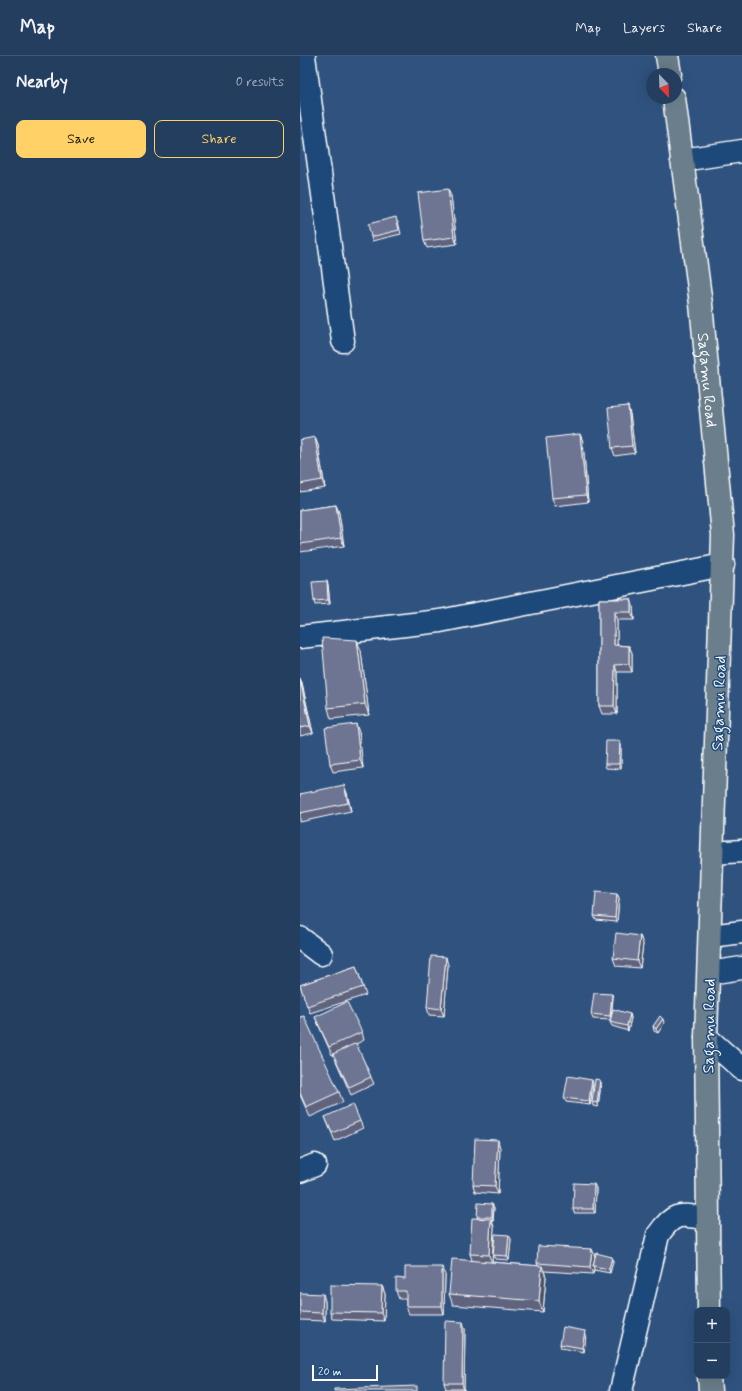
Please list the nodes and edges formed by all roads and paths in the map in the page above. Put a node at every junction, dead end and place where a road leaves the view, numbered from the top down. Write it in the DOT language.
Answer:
graph roads {
  1 [pos="304,56"];
  2 [pos="667,56"];
  3 [pos="669,68"];
  4 [pos="675,104"];
  5 [pos="742,151"];
  6 [pos="682,160"];
  7 [pos="343,341"];
  8 [pos="723,565"];
  9 [pos="300,637"];
  10 [pos="742,851"];
  11 [pos="713,853"];
  12 [pos="742,932"];
  13 [pos="710,936"];
  14 [pos="300,938"];
  15 [pos="321,954"];
  16 [pos="742,968"];
  17 [pos="709,973"];
  18 [pos="706,1037"];
  19 [pos="742,1068"];
  20 [pos="708,1219"];
  21 [pos="709,1307"];
  22 [pos="710,1379"];
  23 [pos="621,1391"];
  24 [pos="710,1391"];
  1 -- 7 [label="street"];
  2 -- 3 [label="highway"];
  4 -- 6 [label="highway, Sagamu Road"];
  5 -- 6 [label="street"];
  6 -- 8 [label="highway, Sagamu Road"];
  8 -- 9 [label="street"];
  8 -- 11 [label="highway, Sagamu Road"];
  10 -- 11 [label="street"];
  11 -- 13 [label="highway, Sagamu Road"];
  12 -- 13 [label="street"];
  13 -- 17 [label="highway, Sagamu Road"];
  14 -- 15 [label="street"];
  16 -- 17 [label="street"];
  17 -- 18 [label="highway, Sagamu Road"];
  18 -- 19 [label="street"];
  18 -- 20 [label="highway, Sagamu Road"];
  20 -- 21 [label="highway, Sagamu Road"];
  20 -- 23 [label="street"];
  22 -- 24 [label="highway"];
}
